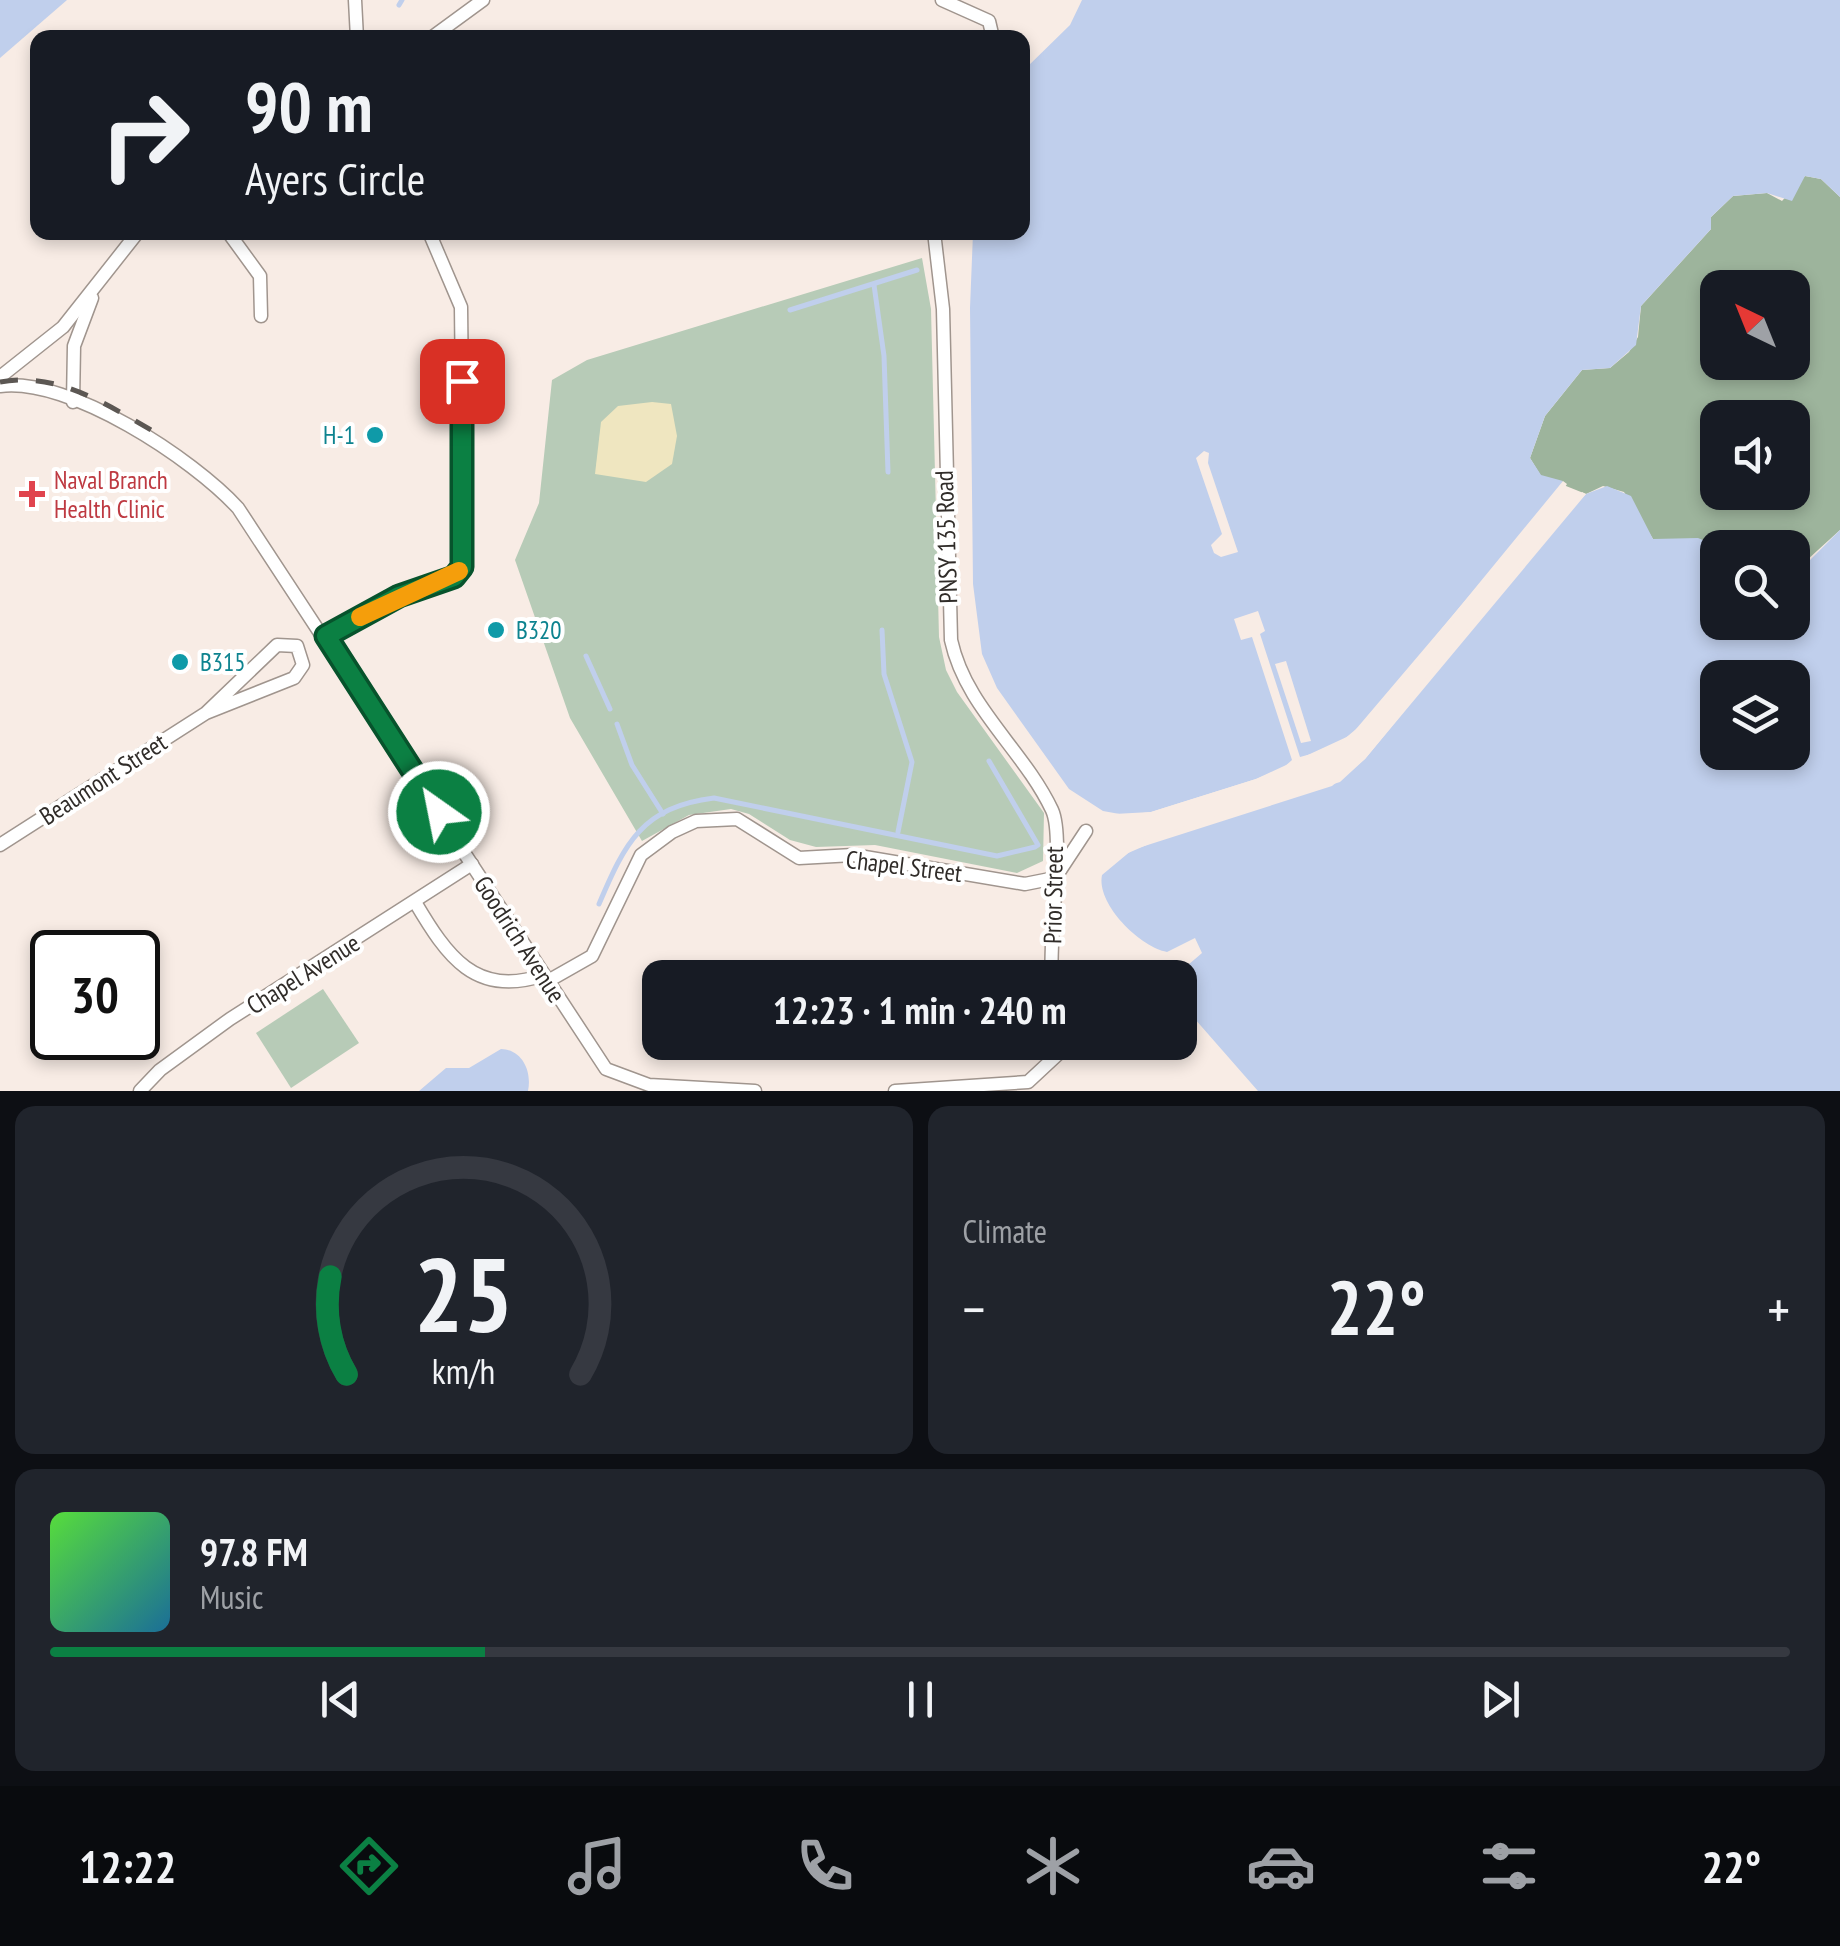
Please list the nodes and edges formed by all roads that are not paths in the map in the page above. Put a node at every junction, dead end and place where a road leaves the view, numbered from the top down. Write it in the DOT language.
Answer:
graph roads {
  1 [pos="356,0"];
  2 [pos="482,0"];
  3 [pos="942,0"];
  4 [pos="358,30"];
  5 [pos="441,30"];
  6 [pos="991,30"];
  7 [pos="132,240"];
  8 [pos="234,240"];
  9 [pos="432,240"];
  10 [pos="935,240"];
  11 [pos="96,286"];
  12 [pos="262,316"];
  13 [pos="0,377"];
  14 [pos="0,386"];
  15 [pos="73,402"];
  16 [pos="326,636"];
  17 [pos="206,714"];
  18 [pos="1053,812"];
  19 [pos="1086,830"];
  20 [pos="0,845"];
  21 [pos="472,864"];
  22 [pos="1055,878"];
  23 [pos="414,902"];
  24 [pos="1053,960"];
  25 [pos="546,978"];
  26 [pos="1052,1060"];
  27 [pos="140,1091"];
  28 [pos="755,1091"];
  29 [pos="895,1091"];
  1 -- 4 [label="street"];
  2 -- 5 [label="street"];
  3 -- 6 [label="street"];
  7 -- 11 [label="street"];
  8 -- 12 [label="street"];
  9 -- 16 [label="street"];
  10 -- 18 [label="street, PNSY 135 Road"];
  11 -- 13 [label="street"];
  11 -- 15 [label="street"];
  14 -- 15 [label="street, Goodrich Avenue"];
  15 -- 16 [label="street, Goodrich Avenue"];
  16 -- 21 [label="street, Goodrich Avenue"];
  17 -- 17 [label="street, Beaumont Street"];
  17 -- 20 [label="street, Beaumont Street"];
  18 -- 22 [label="street, Prior Street"];
  19 -- 22 [label="street"];
  21 -- 23 [label="street, Chapel Avenue"];
  21 -- 25 [label="street, Goodrich Avenue"];
  22 -- 24 [label="street, Prior Street"];
  22 -- 25 [label="street, Chapel Street"];
  23 -- 25 [label="street"];
  23 -- 27 [label="street, Chapel Avenue"];
  25 -- 28 [label="street, Goodrich Avenue"];
  26 -- 29 [label="street"];
}
